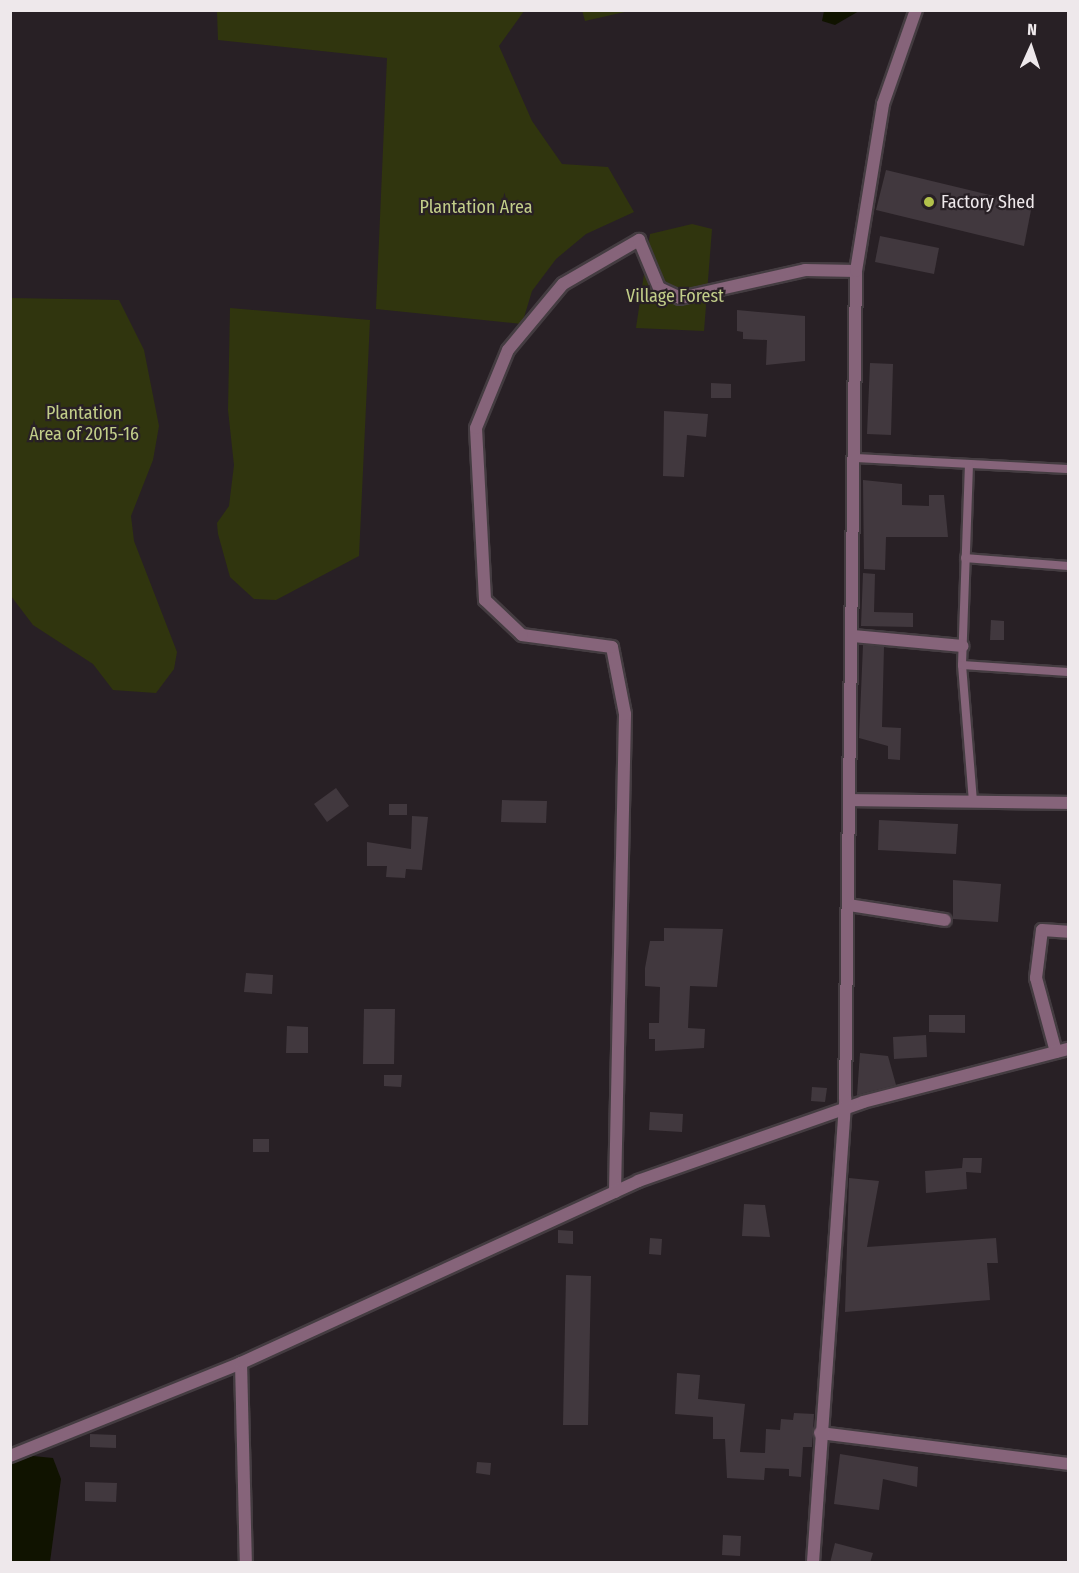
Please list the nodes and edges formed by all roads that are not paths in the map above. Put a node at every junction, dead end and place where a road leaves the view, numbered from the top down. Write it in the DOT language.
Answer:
graph roads {
  1 [pos="916,10"];
  2 [pos="856,271"];
  3 [pos="855,458"];
  4 [pos="969,464"];
  5 [pos="1068,469"];
  6 [pos="966,558"];
  7 [pos="1068,566"];
  8 [pos="853,636"];
  9 [pos="963,646"];
  10 [pos="962,665"];
  11 [pos="1068,672"];
  12 [pos="850,800"];
  13 [pos="973,802"];
  14 [pos="1068,803"];
  15 [pos="849,905"];
  16 [pos="945,920"];
  17 [pos="1068,932"];
  18 [pos="1068,1049"];
  19 [pos="1056,1052"];
  20 [pos="844,1109"];
  21 [pos="615,1192"];
  22 [pos="241,1363"];
  23 [pos="820,1433"];
  24 [pos="10,1456"];
  25 [pos="1068,1464"];
  26 [pos="246,1563"];
  27 [pos="813,1563"];
  1 -- 2 [label="street"];
  2 -- 3 [label="street"];
  2 -- 21 [label="street"];
  3 -- 4 [label="lane"];
  3 -- 8 [label="street"];
  4 -- 5 [label="lane"];
  4 -- 6 [label="lane"];
  6 -- 7 [label="lane"];
  6 -- 9 [label="lane"];
  8 -- 9 [label="street"];
  8 -- 12 [label="street"];
  9 -- 10 [label="lane"];
  10 -- 11 [label="lane"];
  10 -- 13 [label="lane"];
  12 -- 13 [label="street"];
  12 -- 15 [label="street"];
  13 -- 14 [label="street"];
  15 -- 16 [label="street"];
  15 -- 20 [label="street"];
  17 -- 19 [label="street"];
  18 -- 19 [label="street"];
  19 -- 20 [label="street"];
  20 -- 21 [label="street"];
  20 -- 23 [label="street"];
  21 -- 22 [label="street"];
  22 -- 24 [label="street"];
  22 -- 26 [label="street"];
  23 -- 25 [label="street"];
  23 -- 27 [label="street"];
}
